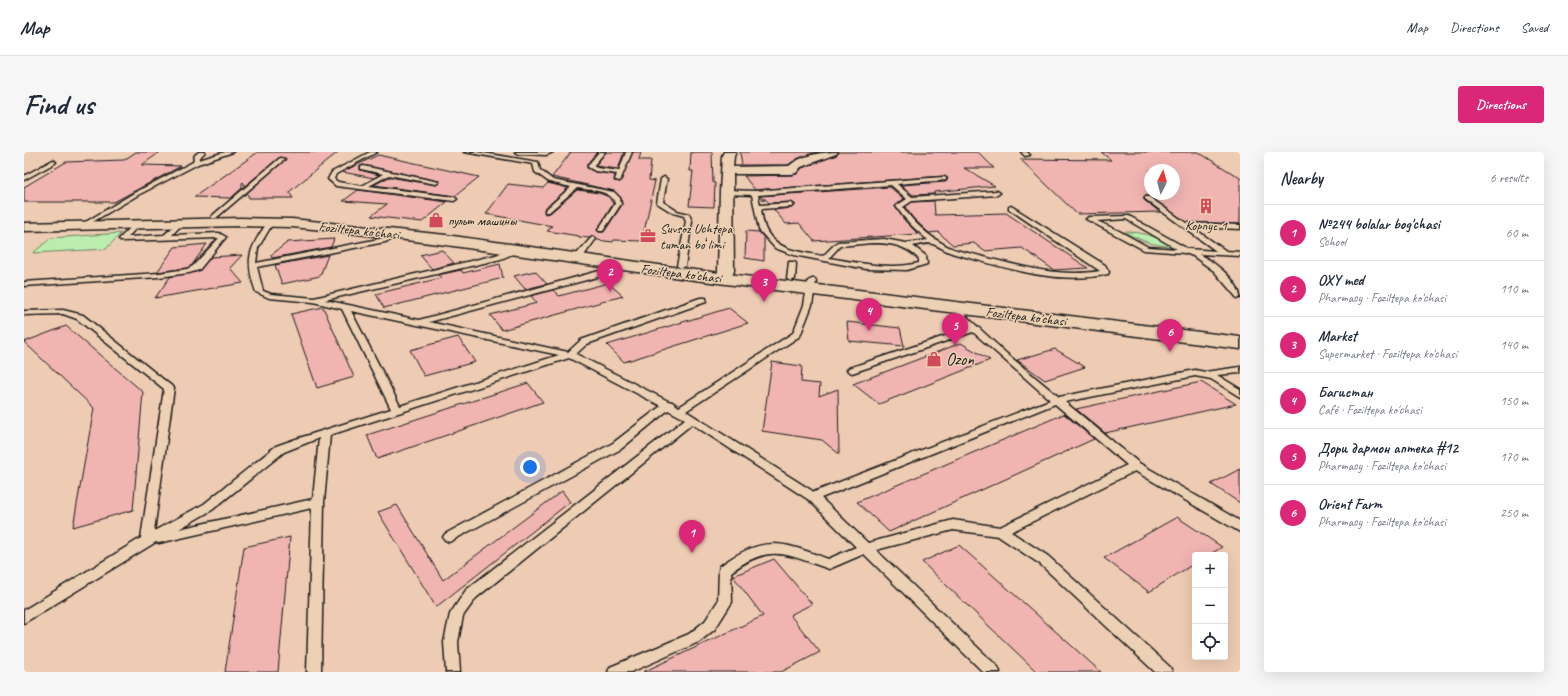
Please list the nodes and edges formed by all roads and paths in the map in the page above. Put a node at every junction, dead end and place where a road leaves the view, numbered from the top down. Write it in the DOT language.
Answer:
graph roads {
  1 [pos="202,152"];
  2 [pos="230,152"];
  3 [pos="374,152"];
  4 [pos="467,152"];
  5 [pos="518,152"];
  6 [pos="550,152"];
  7 [pos="602,152"];
  8 [pos="629,152"];
  9 [pos="730,152"];
  10 [pos="832,152"];
  11 [pos="282,159"];
  12 [pos="53,162"];
  13 [pos="196,164"];
  14 [pos="363,168"];
  15 [pos="728,171"];
  16 [pos="621,172"];
  17 [pos="388,173"];
  18 [pos="24,178"];
  19 [pos="944,179"];
  20 [pos="664,180"];
  21 [pos="436,182"];
  22 [pos="893,184"];
  23 [pos="575,186"];
  24 [pos="362,188"];
  25 [pos="726,192"];
  26 [pos="612,193"];
  27 [pos="755,193"];
  28 [pos="997,193"];
  29 [pos="454,199"];
  30 [pos="911,199"];
  31 [pos="1150,200"];
  32 [pos="791,205"];
  33 [pos="757,207"];
  34 [pos="1011,208"];
  35 [pos="547,211"];
  36 [pos="214,217"];
  37 [pos="24,222"];
  38 [pos="270,222"];
  39 [pos="85,223"];
  40 [pos="178,224"];
  41 [pos="136,225"];
  42 [pos="1185,225"];
  43 [pos="24,227"];
  44 [pos="1240,227"];
  45 [pos="601,230"];
  46 [pos="401,235"];
  47 [pos="166,237"];
  48 [pos="593,239"];
  49 [pos="933,241"];
  50 [pos="906,245"];
  51 [pos="514,250"];
  52 [pos="1188,252"];
  53 [pos="1224,253"];
  54 [pos="1240,254"];
  55 [pos="579,256"];
  56 [pos="825,258"];
  57 [pos="792,263"];
  58 [pos="624,265"];
  59 [pos="252,266"];
  60 [pos="681,266"];
  61 [pos="725,275"];
  62 [pos="24,284"];
  63 [pos="811,285"];
  64 [pos="1236,285"];
  65 [pos="1240,296"];
  66 [pos="313,300"];
  67 [pos="703,300"];
  68 [pos="959,307"];
  69 [pos="346,308"];
  70 [pos="24,313"];
  71 [pos="419,322"];
  72 [pos="973,329"];
  73 [pos="1240,333"];
  74 [pos="1240,343"];
  75 [pos="570,355"];
  76 [pos="852,370"];
  77 [pos="1240,370"];
  78 [pos="1207,373"];
  79 [pos="1240,394"];
  80 [pos="1055,401"];
  81 [pos="669,404"];
  82 [pos="397,410"];
  83 [pos="679,411"];
  84 [pos="692,419"];
  85 [pos="325,433"];
  86 [pos="1135,466"];
  87 [pos="813,497"];
  88 [pos="318,502"];
  89 [pos="1240,526"];
  90 [pos="1001,532"];
  91 [pos="449,536"];
  92 [pos="147,541"];
  93 [pos="866,548"];
  94 [pos="24,617"];
  95 [pos="314,672"];
  96 [pos="453,672"];
  97 [pos="615,672"];
  98 [pos="993,672"];
  99 [pos="1165,672"];
  1 -- 13 [label="lane"];
  2 -- 13 [label="lane"];
  3 -- 24 [label="lane"];
  4 -- 23 [label="lane"];
  5 -- 6 [label="lane"];
  7 -- 16 [label="lane"];
  8 -- 16 [label="lane"];
  9 -- 15 [label="street"];
  10 -- 15 [label="street"];
  11 -- 36 [label="lane"];
  12 -- 18 [label="lane"];
  13 -- 39 [label="lane"];
  14 -- 17 [label="lane"];
  15 -- 25 [label="street"];
  16 -- 26 [label="lane"];
  17 -- 21 [label="lane"];
  17 -- 24 [label="lane"];
  19 -- 22 [label="lane"];
  20 -- 60 [label="lane"];
  22 -- 27 [label="lane"];
  22 -- 30 [label="lane"];
  23 -- 26 [label="lane"];
  23 -- 35 [label="lane"];
  24 -- 29 [label="lane"];
  25 -- 27 [label="lane"];
  25 -- 61 [label="street"];
  26 -- 45 [label="lane"];
  27 -- 33 [label="lane"];
  28 -- 30 [label="lane"];
  30 -- 49 [label="lane"];
  31 -- 42 [label="lane"];
  32 -- 33 [label="lane"];
  33 -- 57 [label="lane"];
  34 -- 49 [label="lane"];
  36 -- 39 [label="main road, Foziltepa ko'chasi"];
  36 -- 55 [label="main road, Foziltepa ko'chasi"];
  37 -- 39 [label="main road, Foziltepa ko'chasi"];
  38 -- 40 [label="main road, Foziltepa ko'chasi"];
  38 -- 46 [label="main road, Foziltepa ko'chasi"];
  38 -- 59 [label="lane"];
  39 -- 41 [label="main road, Foziltepa ko'chasi"];
  39 -- 43 [label="main road, Foziltepa ko'chasi"];
  40 -- 41 [label="main road, Foziltepa ko'chasi"];
  40 -- 47 [label="lane"];
  41 -- 47 [label="lane"];
  42 -- 44 [label="lane"];
  42 -- 53 [label="lane"];
  46 -- 51 [label="main road, Foziltepa ko'chasi"];
  46 -- 59 [label="lane"];
  47 -- 62 [label="lane"];
  48 -- 55 [label="lane"];
  49 -- 50 [label="lane"];
  50 -- 56 [label="lane"];
  50 -- 56 [label="lane"];
  51 -- 55 [label="main road, Foziltepa ko'chasi"];
  51 -- 66 [label="lane"];
  52 -- 52 [label="lane"];
  52 -- 53 [label="lane"];
  52 -- 64 [label="lane"];
  53 -- 54 [label="lane"];
  55 -- 58 [label="main road, Foziltepa ko'chasi"];
  55 -- 60 [label="main road, Foziltepa ko'chasi"];
  56 -- 57 [label="lane"];
  57 -- 61 [label="main road, Foziltepa ko'chasi"];
  57 -- 63 [label="main road, Foziltepa ko'chasi"];
  58 -- 61 [label="main road, Foziltepa ko'chasi"];
  58 -- 71 [label="lane"];
  59 -- 66 [label="lane"];
  60 -- 61 [label="main road, Foziltepa ko'chasi"];
  61 -- 63 [label="main road, Foziltepa ko'chasi"];
  63 -- 68 [label="main road, Foziltepa ko'chasi"];
  63 -- 73 [label="main road, Foziltepa ko'chasi"];
  63 -- 83 [label="lane"];
  64 -- 65 [label="lane"];
  66 -- 69 [label="lane"];
  67 -- 75 [label="lane"];
  68 -- 72 [label="lane"];
  68 -- 74 [label="main road, Foziltepa ko'chasi"];
  69 -- 71 [label="lane"];
  69 -- 82 [label="lane"];
  70 -- 92 [label="lane"];
  71 -- 75 [label="lane"];
  72 -- 76 [label="lane"];
  72 -- 80 [label="lane"];
  75 -- 81 [label="lane"];
  75 -- 82 [label="lane"];
  77 -- 78 [label="lane"];
  78 -- 79 [label="lane"];
  78 -- 80 [label="lane"];
  80 -- 86 [label="lane"];
  80 -- 87 [label="lane"];
  81 -- 83 [label="lane"];
  81 -- 91 [label="lane"];
  82 -- 85 [label="lane"];
  83 -- 84 [label="lane"];
  84 -- 87 [label="lane"];
  84 -- 96 [label="lane"];
  85 -- 88 [label="lane"];
  85 -- 92 [label="lane"];
  86 -- 89 [label="lane"];
  86 -- 90 [label="lane"];
  87 -- 93 [label="lane"];
  88 -- 92 [label="lane"];
  88 -- 95 [label="lane"];
  90 -- 93 [label="lane"];
  90 -- 99 [label="lane"];
  92 -- 94 [label="lane"];
  93 -- 97 [label="lane"];
  93 -- 98 [label="lane"];
}
